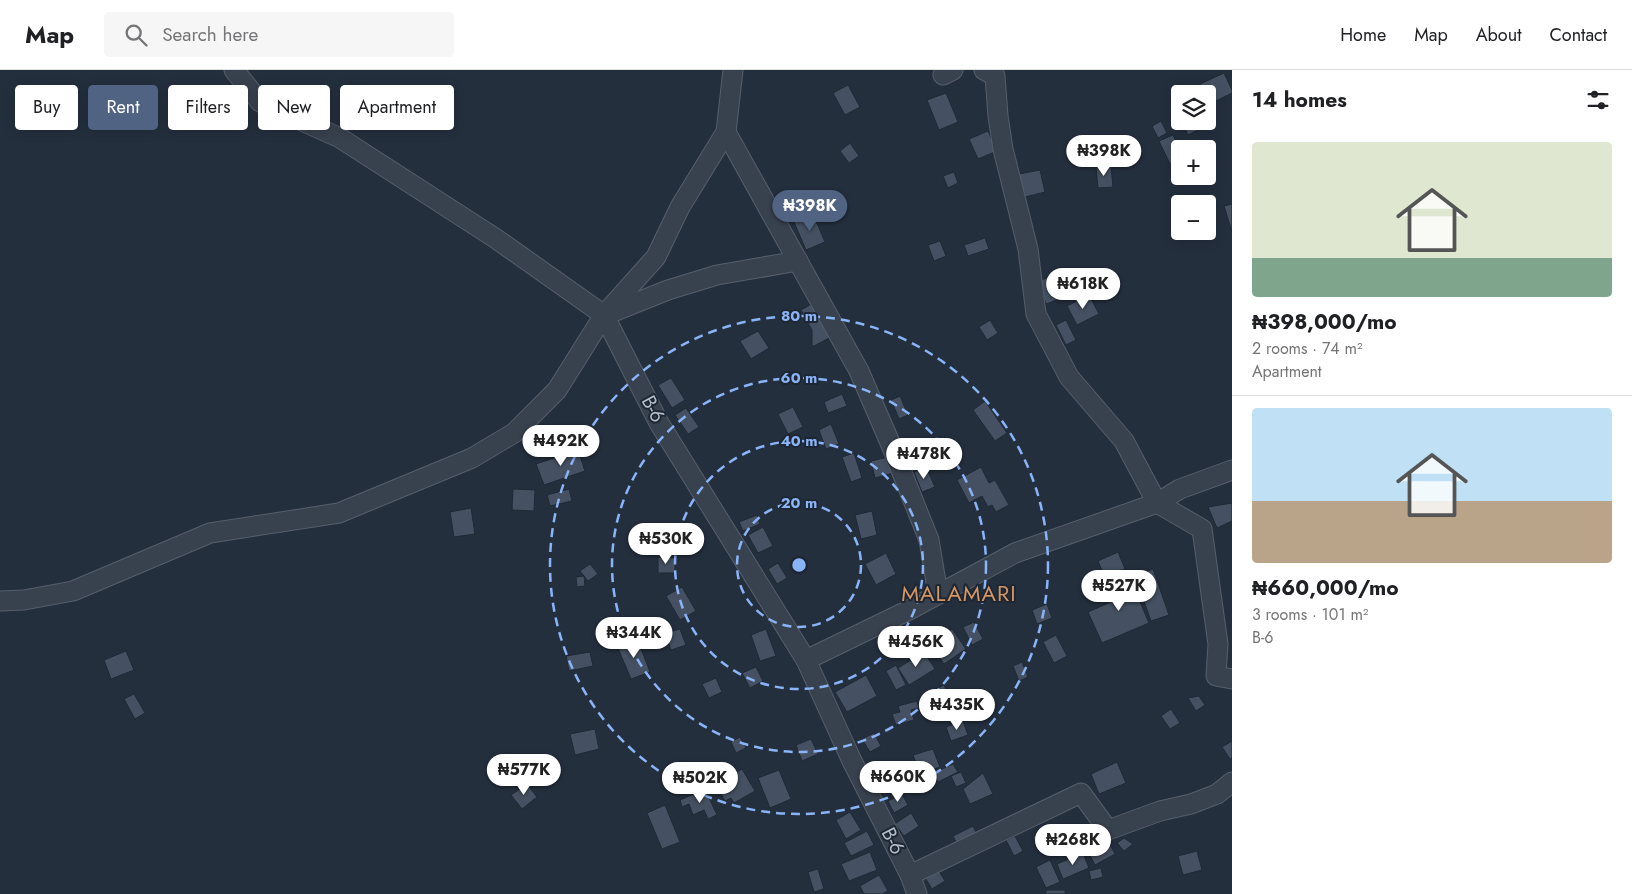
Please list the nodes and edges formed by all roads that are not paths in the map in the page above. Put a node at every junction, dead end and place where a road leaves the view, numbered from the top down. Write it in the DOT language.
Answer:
graph roads {
  1 [pos="234,70"];
  2 [pos="733,70"];
  3 [pos="984,70"];
  4 [pos="726,132"];
  5 [pos="798,261"];
  6 [pos="604,315"];
  7 [pos="1232,470"];
  8 [pos="1157,503"];
  9 [pos="938,594"];
  10 [pos="0,600"];
  11 [pos="806,660"];
  12 [pos="1232,679"];
  13 [pos="1232,782"];
  14 [pos="910,875"];
  15 [pos="918,894"];
  1 -- 6 [label="street, B-6"];
  2 -- 4 [label="street"];
  3 -- 8 [label="street"];
  4 -- 5 [label="street"];
  4 -- 6 [label="street"];
  5 -- 6 [label="street"];
  5 -- 9 [label="street"];
  6 -- 10 [label="street"];
  6 -- 11 [label="street, B-6"];
  7 -- 8 [label="street"];
  8 -- 9 [label="street"];
  8 -- 12 [label="street"];
  9 -- 11 [label="street"];
  11 -- 14 [label="street, B-6"];
  13 -- 14 [label="street"];
  14 -- 15 [label="street, B-6"];
}
